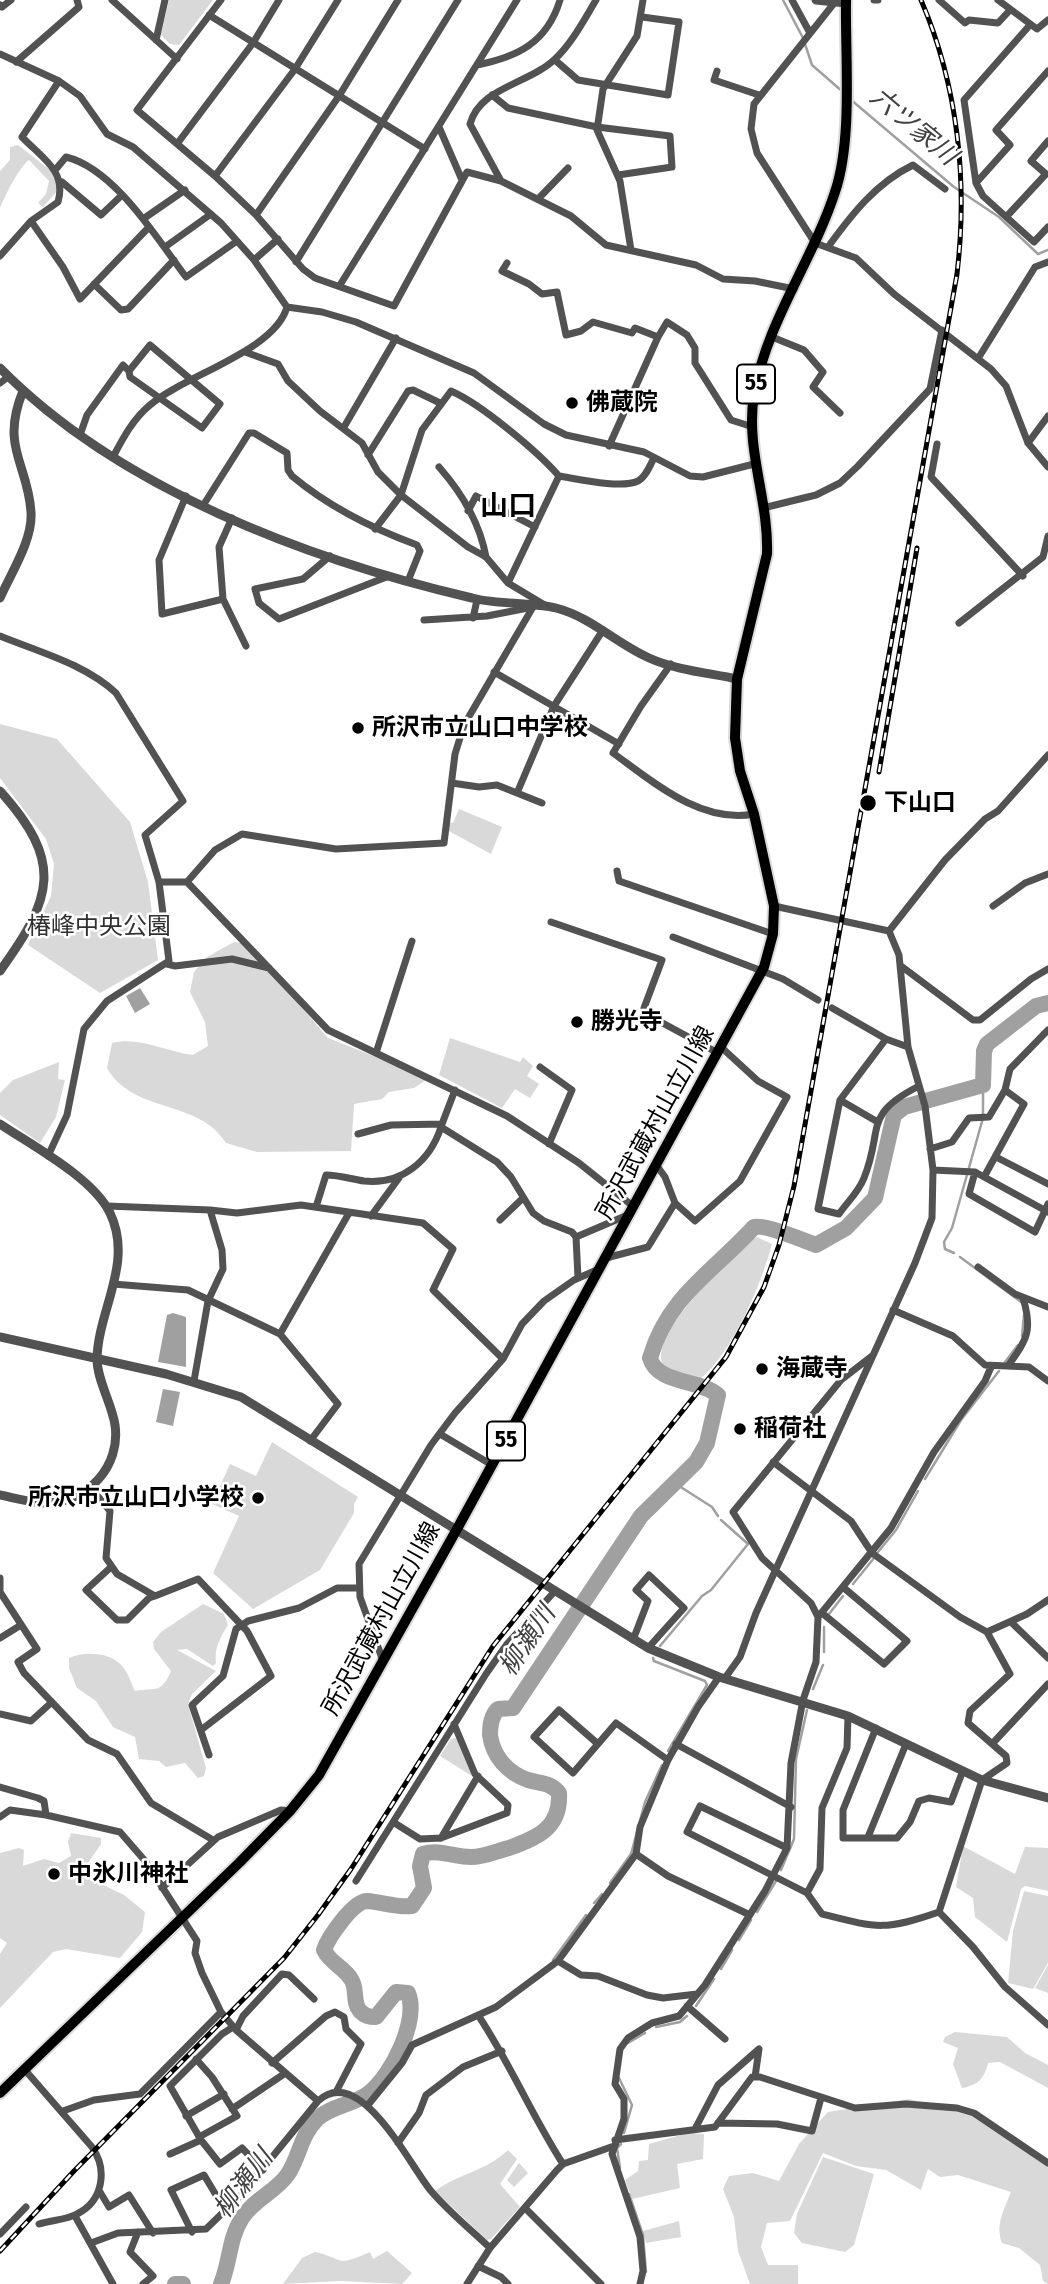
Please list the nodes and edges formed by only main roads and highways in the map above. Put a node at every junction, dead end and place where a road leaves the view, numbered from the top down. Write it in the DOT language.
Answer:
graph roads {
  1 [pos="842,2"];
  2 [pos="0,2093"];
  1 -- 2 [label="main road, 所沢武蔵村山立川線 / 55"];
}
